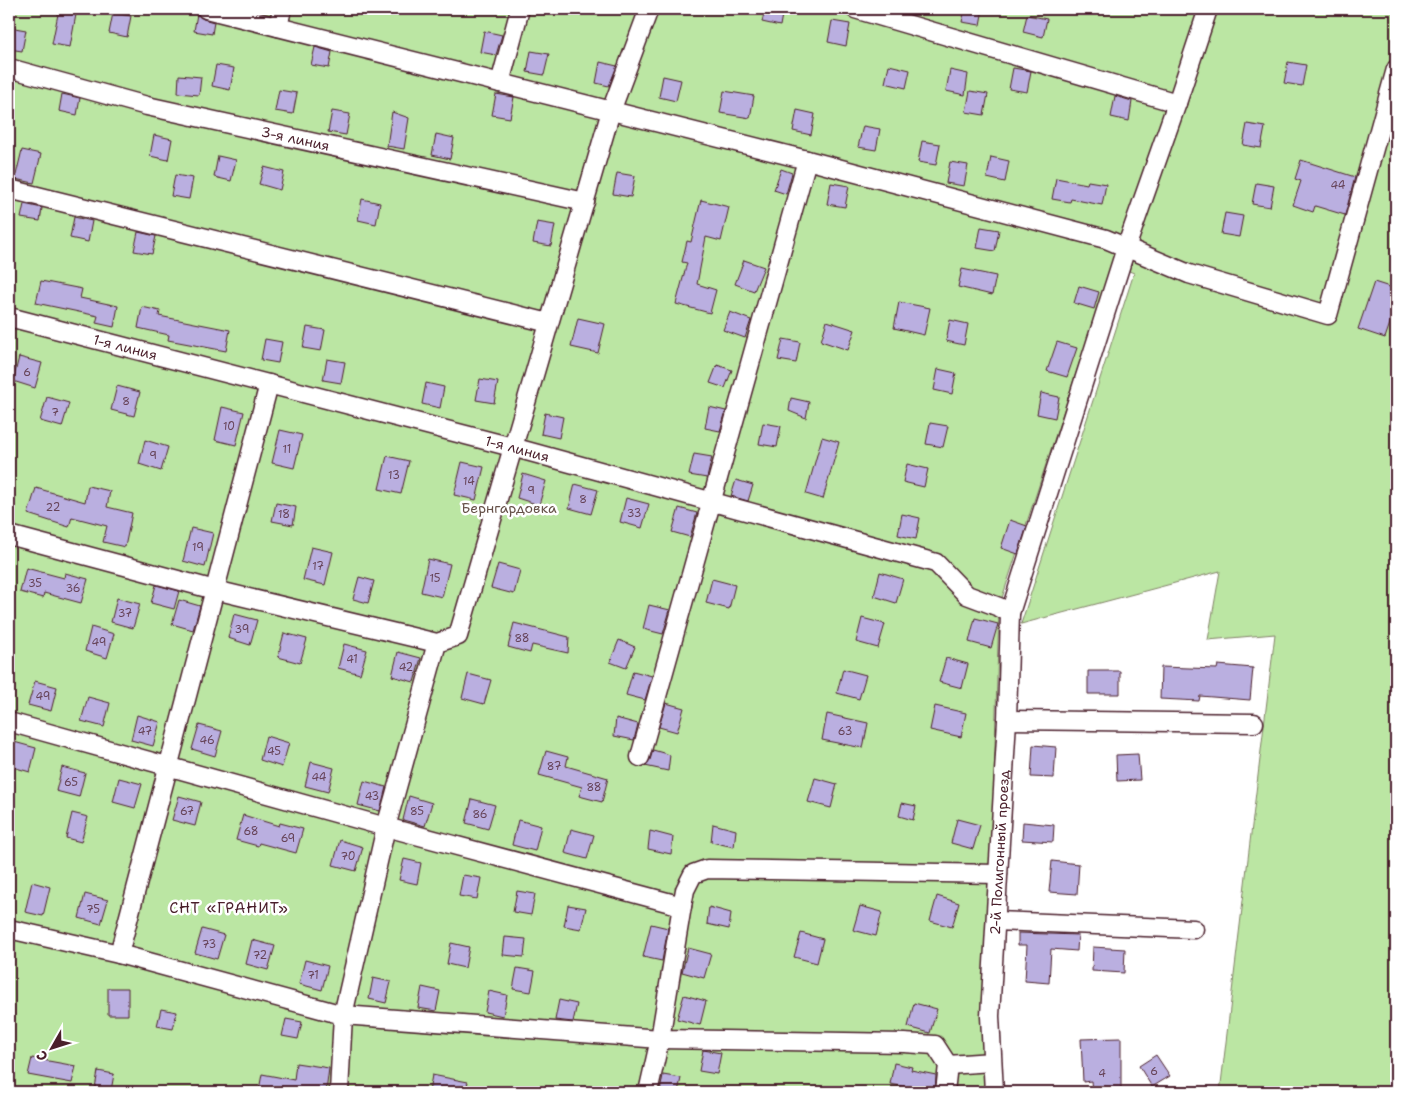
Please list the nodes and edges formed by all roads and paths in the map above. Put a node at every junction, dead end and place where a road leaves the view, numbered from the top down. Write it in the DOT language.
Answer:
graph roads {
  1 [pos="206,9"];
  2 [pos="282,9"];
  3 [pos="520,9"];
  4 [pos="649,9"];
  5 [pos="855,9"];
  6 [pos="1208,9"];
  7 [pos="278,27"];
  8 [pos="9,68"];
  9 [pos="1396,69"];
  10 [pos="500,83"];
  11 [pos="1177,104"];
  12 [pos="611,111"];
  13 [pos="807,160"];
  14 [pos="9,189"];
  15 [pos="585,202"];
  16 [pos="1126,248"];
  17 [pos="9,317"];
  18 [pos="549,323"];
  19 [pos="269,384"];
  20 [pos="512,447"];
  21 [pos="712,501"];
  22 [pos="9,535"];
  23 [pos="215,590"];
  24 [pos="1010,613"];
  25 [pos="437,643"];
  26 [pos="1007,720"];
  27 [pos="9,722"];
  28 [pos="1254,723"];
  29 [pos="640,757"];
  30 [pos="169,767"];
  31 [pos="386,827"];
  32 [pos="998,874"];
  33 [pos="682,906"];
  34 [pos="996,921"];
  35 [pos="9,929"];
  36 [pos="1194,929"];
  37 [pos="119,954"];
  38 [pos="343,1015"];
  39 [pos="660,1040"];
  40 [pos="992,1062"];
  41 [pos="948,1066"];
  42 [pos="339,1092"];
  43 [pos="648,1092"];
  44 [pos="945,1092"];
  45 [pos="994,1092"];
  1 -- 7 [label="street"];
  2 -- 7 [label="street"];
  3 -- 10 [label="street"];
  4 -- 12 [label="street"];
  5 -- 11 [label="street"];
  6 -- 11 [label="street, 2-й Полигонный проезд"];
  7 -- 10 [label="street"];
  8 -- 15 [label="street, 3-я линия"];
  9 -- 16 [label="street"];
  10 -- 12 [label="street"];
  11 -- 16 [label="street, 2-й Полигонный проезд"];
  12 -- 13 [label="street"];
  12 -- 15 [label="street"];
  13 -- 16 [label="street"];
  13 -- 21 [label="street"];
  14 -- 18 [label="street"];
  15 -- 18 [label="street"];
  16 -- 24 [label="street, 2-й Полигонный проезд"];
  17 -- 19 [label="street, 1-я линия"];
  18 -- 20 [label="street"];
  19 -- 20 [label="street, 1-я линия"];
  19 -- 23 [label="street"];
  20 -- 21 [label="street, 1-я линия"];
  20 -- 25 [label="street"];
  21 -- 24 [label="street, 1-я линия"];
  21 -- 29 [label="street"];
  22 -- 23 [label="street"];
  23 -- 25 [label="street"];
  23 -- 30 [label="street"];
  24 -- 26 [label="street, 2-й Полигонный проезд"];
  25 -- 31 [label="street"];
  26 -- 28 [label="street"];
  26 -- 32 [label="street, 2-й Полигонный проезд"];
  27 -- 30 [label="street"];
  30 -- 31 [label="street"];
  30 -- 37 [label="street"];
  31 -- 33 [label="street"];
  31 -- 38 [label="street"];
  32 -- 33 [label="street"];
  32 -- 34 [label="street, 2-й Полигонный проезд"];
  33 -- 39 [label="street"];
  34 -- 36 [label="street"];
  34 -- 40 [label="street, 2-й Полигонный проезд"];
  35 -- 37 [label="street"];
  37 -- 38 [label="street"];
  38 -- 39 [label="street"];
  38 -- 42 [label="street"];
  39 -- 41 [label="street"];
  39 -- 43 [label="street"];
  40 -- 41 [label="street"];
  40 -- 45 [label="street, 2-й Полигонный проезд"];
  41 -- 44 [label="street"];
}
